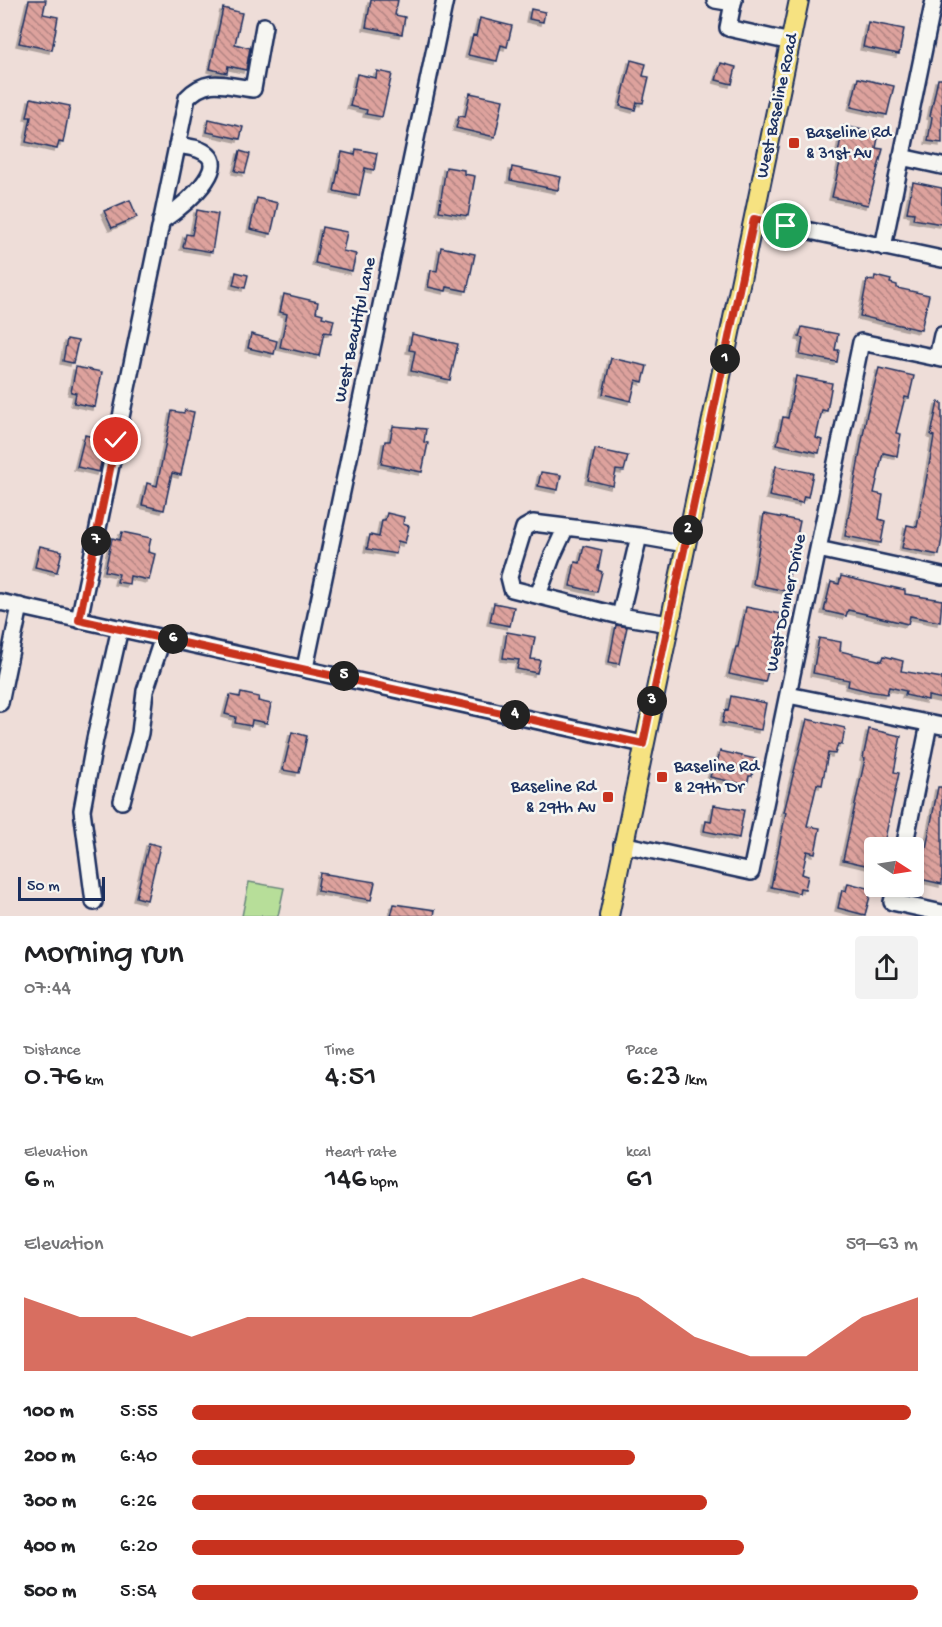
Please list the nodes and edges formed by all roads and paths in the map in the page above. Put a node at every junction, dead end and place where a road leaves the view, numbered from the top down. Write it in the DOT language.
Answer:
graph roads {
  1 [pos="446,0"];
  2 [pos="715,0"];
  3 [pos="799,0"];
  4 [pos="934,0"];
  5 [pos="733,2"];
  6 [pos="264,26"];
  7 [pos="791,42"];
  8 [pos="177,145"];
  9 [pos="901,157"];
  10 [pos="942,166"];
  11 [pos="754,219"];
  12 [pos="161,221"];
  13 [pos="883,247"];
  14 [pos="942,259"];
  15 [pos="942,335"];
  16 [pos="940,358"];
  17 [pos="566,527"];
  18 [pos="639,536"];
  19 [pos="686,544"];
  20 [pos="818,549"];
  21 [pos="942,576"];
  22 [pos="538,595"];
  23 [pos="0,602"];
  24 [pos="20,606"];
  25 [pos="620,616"];
  26 [pos="79,620"];
  27 [pos="669,624"];
  28 [pos="120,628"];
  29 [pos="163,637"];
  30 [pos="305,668"];
  31 [pos="788,695"];
  32 [pos="0,703"];
  33 [pos="935,725"];
  34 [pos="643,744"];
  35 [pos="122,801"];
  36 [pos="906,837"];
  37 [pos="622,844"];
  38 [pos="893,897"];
  39 [pos="94,902"];
  40 [pos="942,913"];
  41 [pos="609,916"];
  1 -- 30 [label="street, West Beautiful Lane"];
  2 -- 5 [label="street"];
  3 -- 7 [label="main road, West Baseline Road"];
  4 -- 9 [label="street"];
  5 -- 7 [label="street"];
  6 -- 8 [label="street"];
  7 -- 11 [label="main road, West Baseline Road"];
  8 -- 12 [label="street"];
  8 -- 12 [label="street"];
  9 -- 10 [label="street"];
  9 -- 13 [label="street"];
  11 -- 13 [label="street"];
  11 -- 19 [label="main road, West Baseline Road"];
  12 -- 26 [label="street"];
  13 -- 14 [label="street"];
  15 -- 16 [label="street"];
  16 -- 20 [label="street, West Donner Drive"];
  17 -- 18 [label="street"];
  17 -- 22 [label="street"];
  17 -- 22 [label="street"];
  18 -- 19 [label="street"];
  18 -- 25 [label="street"];
  19 -- 27 [label="main road, West Baseline Road"];
  20 -- 21 [label="street"];
  20 -- 31 [label="street, West Donner Drive"];
  22 -- 25 [label="street"];
  23 -- 24 [label="street"];
  24 -- 26 [label="street"];
  24 -- 32 [label="street"];
  25 -- 27 [label="street"];
  26 -- 28 [label="street"];
  27 -- 34 [label="main road, West Baseline Road"];
  28 -- 29 [label="street"];
  28 -- 39 [label="street"];
  29 -- 30 [label="street"];
  29 -- 35 [label="street"];
  30 -- 34 [label="street"];
  31 -- 33 [label="street"];
  31 -- 37 [label="street, West Donner Drive"];
  33 -- 36 [label="street"];
  34 -- 37 [label="main road, West Baseline Road"];
  37 -- 41 [label="main road, West Baseline Road"];
  38 -- 40 [label="street"];
}
